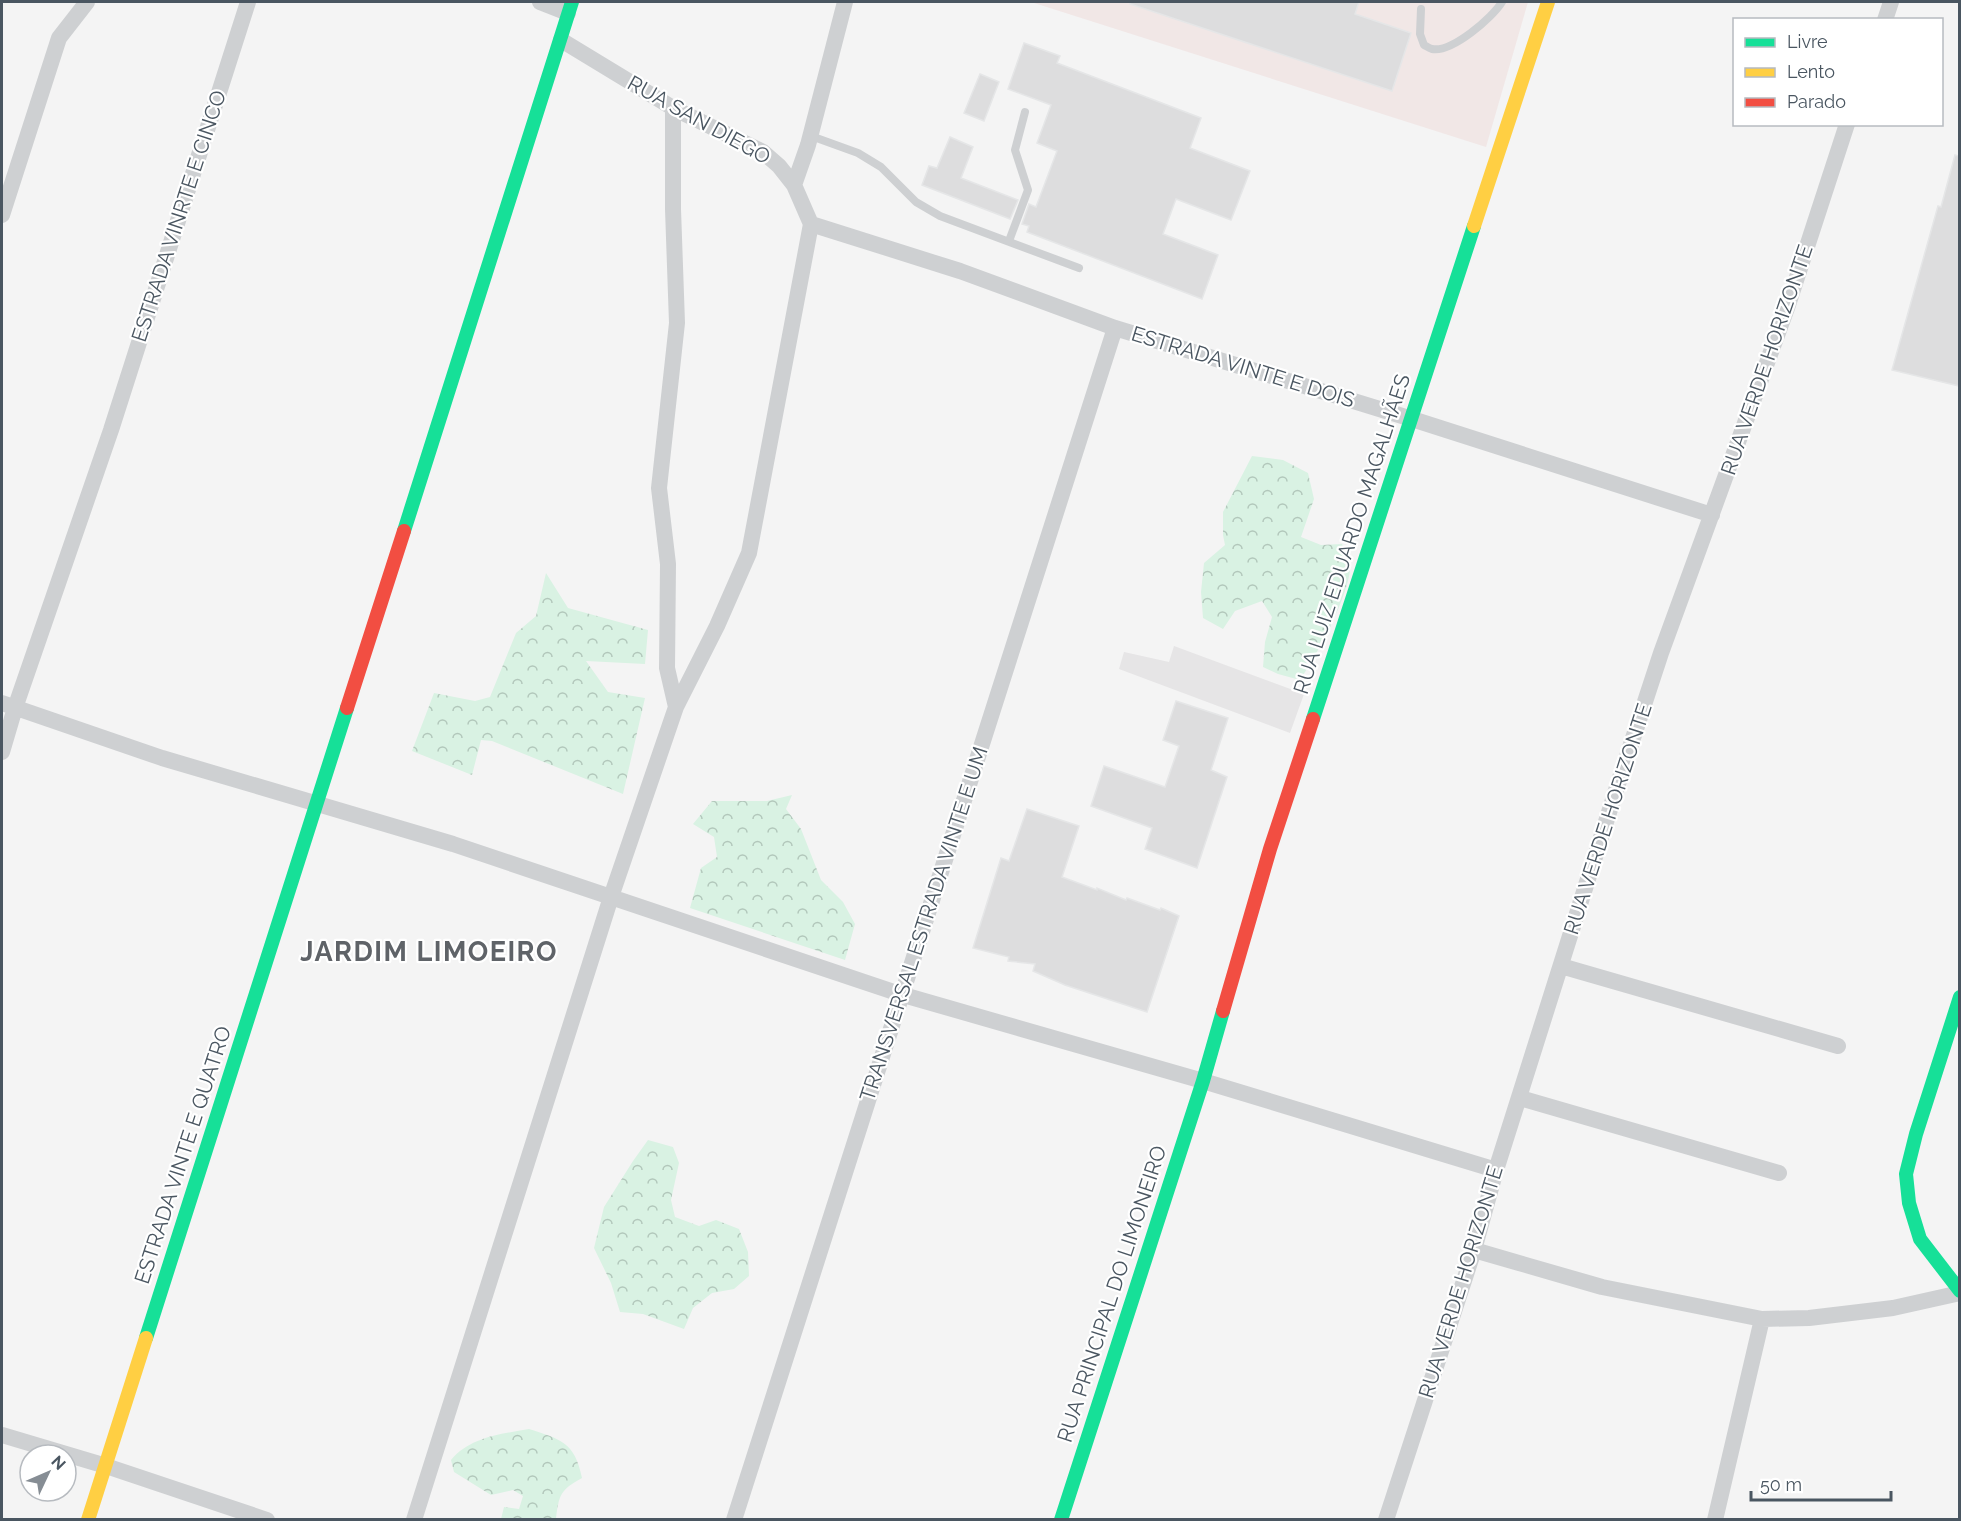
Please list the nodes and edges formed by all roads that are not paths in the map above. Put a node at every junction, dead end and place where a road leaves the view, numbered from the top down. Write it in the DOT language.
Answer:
graph roads {
  1 [pos="87,2"];
  2 [pos="248,2"];
  3 [pos="540,2"];
  4 [pos="845,2"];
  5 [pos="1502,2"];
  6 [pos="1548,2"];
  7 [pos="1891,2"];
  8 [pos="570,7"];
  9 [pos="1421,9"];
  10 [pos="1886,18"];
  11 [pos="561,40"];
  12 [pos="673,108"];
  13 [pos="1026,112"];
  14 [pos="1846,126"];
  15 [pos="811,136"];
  16 [pos="794,185"];
  17 [pos="2,215"];
  18 [pos="811,224"];
  19 [pos="1009,241"];
  20 [pos="1079,268"];
  21 [pos="1115,328"];
  22 [pos="1412,419"];
  23 [pos="1712,514"];
  24 [pos="8,706"];
  25 [pos="676,707"];
  26 [pos="2,752"];
  27 [pos="317,804"];
  28 [pos="611,897"];
  29 [pos="1561,966"];
  30 [pos="900,994"];
  31 [pos="1959,997"];
  32 [pos="1838,1046"];
  33 [pos="1203,1081"];
  34 [pos="1520,1098"];
  35 [pos="1496,1170"];
  36 [pos="1779,1173"];
  37 [pos="1474,1250"];
  38 [pos="1959,1292"];
  39 [pos="1762,1319"];
  40 [pos="2,1435"];
  41 [pos="106,1466"];
  42 [pos="88,1520"];
  43 [pos="267,1520"];
  44 [pos="414,1520"];
  45 [pos="734,1520"];
  46 [pos="1061,1520"];
  47 [pos="1386,1520"];
  48 [pos="1715,1520"];
  1 -- 17 [label="street"];
  2 -- 24 [label="street, ESTRADA VINRTE E CINCO"];
  3 -- 8 [label="street"];
  4 -- 15 [label="street"];
  5 -- 9 [label="lane"];
  6 -- 22 [label="street, RUA LUIZ EDUARDO MAGALHÃES"];
  7 -- 10 [label="street"];
  8 -- 11 [label="street, ESTRADA VINTE E QUATRO"];
  11 -- 12 [label="street, RUA SAN DIEGO"];
  11 -- 27 [label="street, ESTRADA VINTE E QUATRO"];
  12 -- 16 [label="street, RUA SAN DIEGO"];
  12 -- 25 [label="street"];
  13 -- 19 [label="lane"];
  14 -- 23 [label="street, RUA VERDE HORIZONTE"];
  15 -- 16 [label="street"];
  15 -- 19 [label="lane"];
  16 -- 18 [label="street, RUA SAN DIEGO"];
  18 -- 21 [label="street, ESTRADA VINTE E DOIS"];
  18 -- 25 [label="street"];
  19 -- 20 [label="lane"];
  21 -- 22 [label="street, ESTRADA VINTE E DOIS"];
  21 -- 30 [label="street, TRANSVERSAL ESTRADA VINTE E UM"];
  22 -- 23 [label="street, ESTRADA VINTE E DOIS"];
  22 -- 33 [label="street, RUA LUIZ EDUARDO MAGALHÃES"];
  23 -- 29 [label="street, RUA VERDE HORIZONTE"];
  24 -- 26 [label="street, ESTRADA VINRTE E CINCO"];
  24 -- 27 [label="street"];
  25 -- 28 [label="street"];
  27 -- 28 [label="street"];
  27 -- 41 [label="street, ESTRADA VINTE E QUATRO"];
  28 -- 30 [label="street"];
  28 -- 44 [label="street"];
  29 -- 32 [label="street"];
  29 -- 34 [label="street, RUA VERDE HORIZONTE"];
  30 -- 33 [label="street"];
  30 -- 45 [label="street, TRANSVERSAL ESTRADA VINTE E UM"];
  31 -- 38 [label="street"];
  33 -- 35 [label="street"];
  33 -- 46 [label="street, RUA PRINCIPAL DO LIMONEIRO"];
  34 -- 35 [label="street, RUA VERDE HORIZONTE"];
  34 -- 36 [label="street"];
  35 -- 37 [label="street, RUA VERDE HORIZONTE"];
  37 -- 39 [label="street"];
  37 -- 47 [label="street, RUA VERDE HORIZONTE"];
  38 -- 39 [label="street"];
  39 -- 48 [label="street"];
  40 -- 41 [label="street"];
  41 -- 42 [label="street, ESTRADA VINTE E QUATRO"];
  41 -- 43 [label="street"];
}
